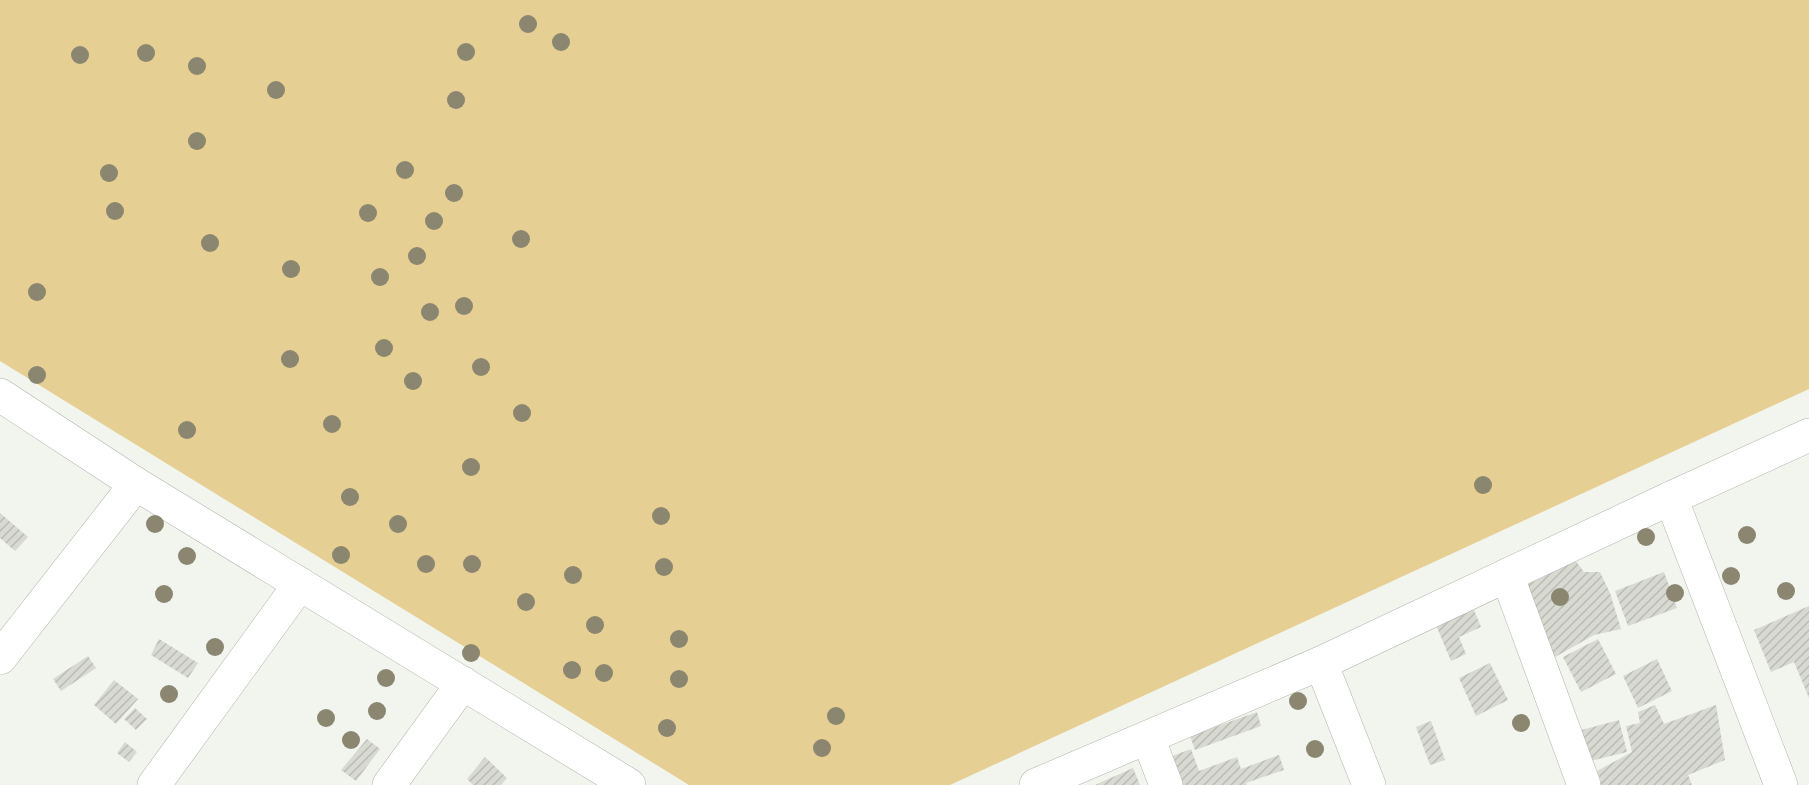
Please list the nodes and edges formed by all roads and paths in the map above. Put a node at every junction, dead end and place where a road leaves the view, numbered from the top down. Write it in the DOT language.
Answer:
graph roads {
  1 [pos="0,395"];
  2 [pos="1809,435"];
  3 [pos="136,484"];
  4 [pos="1671,498"];
  5 [pos="1507,575"];
  6 [pos="300,584"];
  7 [pos="0,658"];
  8 [pos="1321,663"];
  9 [pos="463,684"];
  10 [pos="1148,738"];
  11 [pos="154,785"];
  12 [pos="389,785"];
  13 [pos="629,785"];
  14 [pos="1036,785"];
  15 [pos="1166,785"];
  16 [pos="1369,785"];
  17 [pos="1584,785"];
  18 [pos="1781,785"];
  1 -- 3 [label="street"];
  2 -- 4 [label="street"];
  3 -- 6 [label="street"];
  3 -- 7 [label="street"];
  4 -- 5 [label="street"];
  4 -- 18 [label="street"];
  5 -- 8 [label="street"];
  5 -- 17 [label="street"];
  6 -- 9 [label="street"];
  6 -- 11 [label="street"];
  8 -- 10 [label="street"];
  8 -- 16 [label="street"];
  9 -- 12 [label="street"];
  9 -- 13 [label="street"];
  10 -- 14 [label="street"];
  10 -- 15 [label="street"];
}
